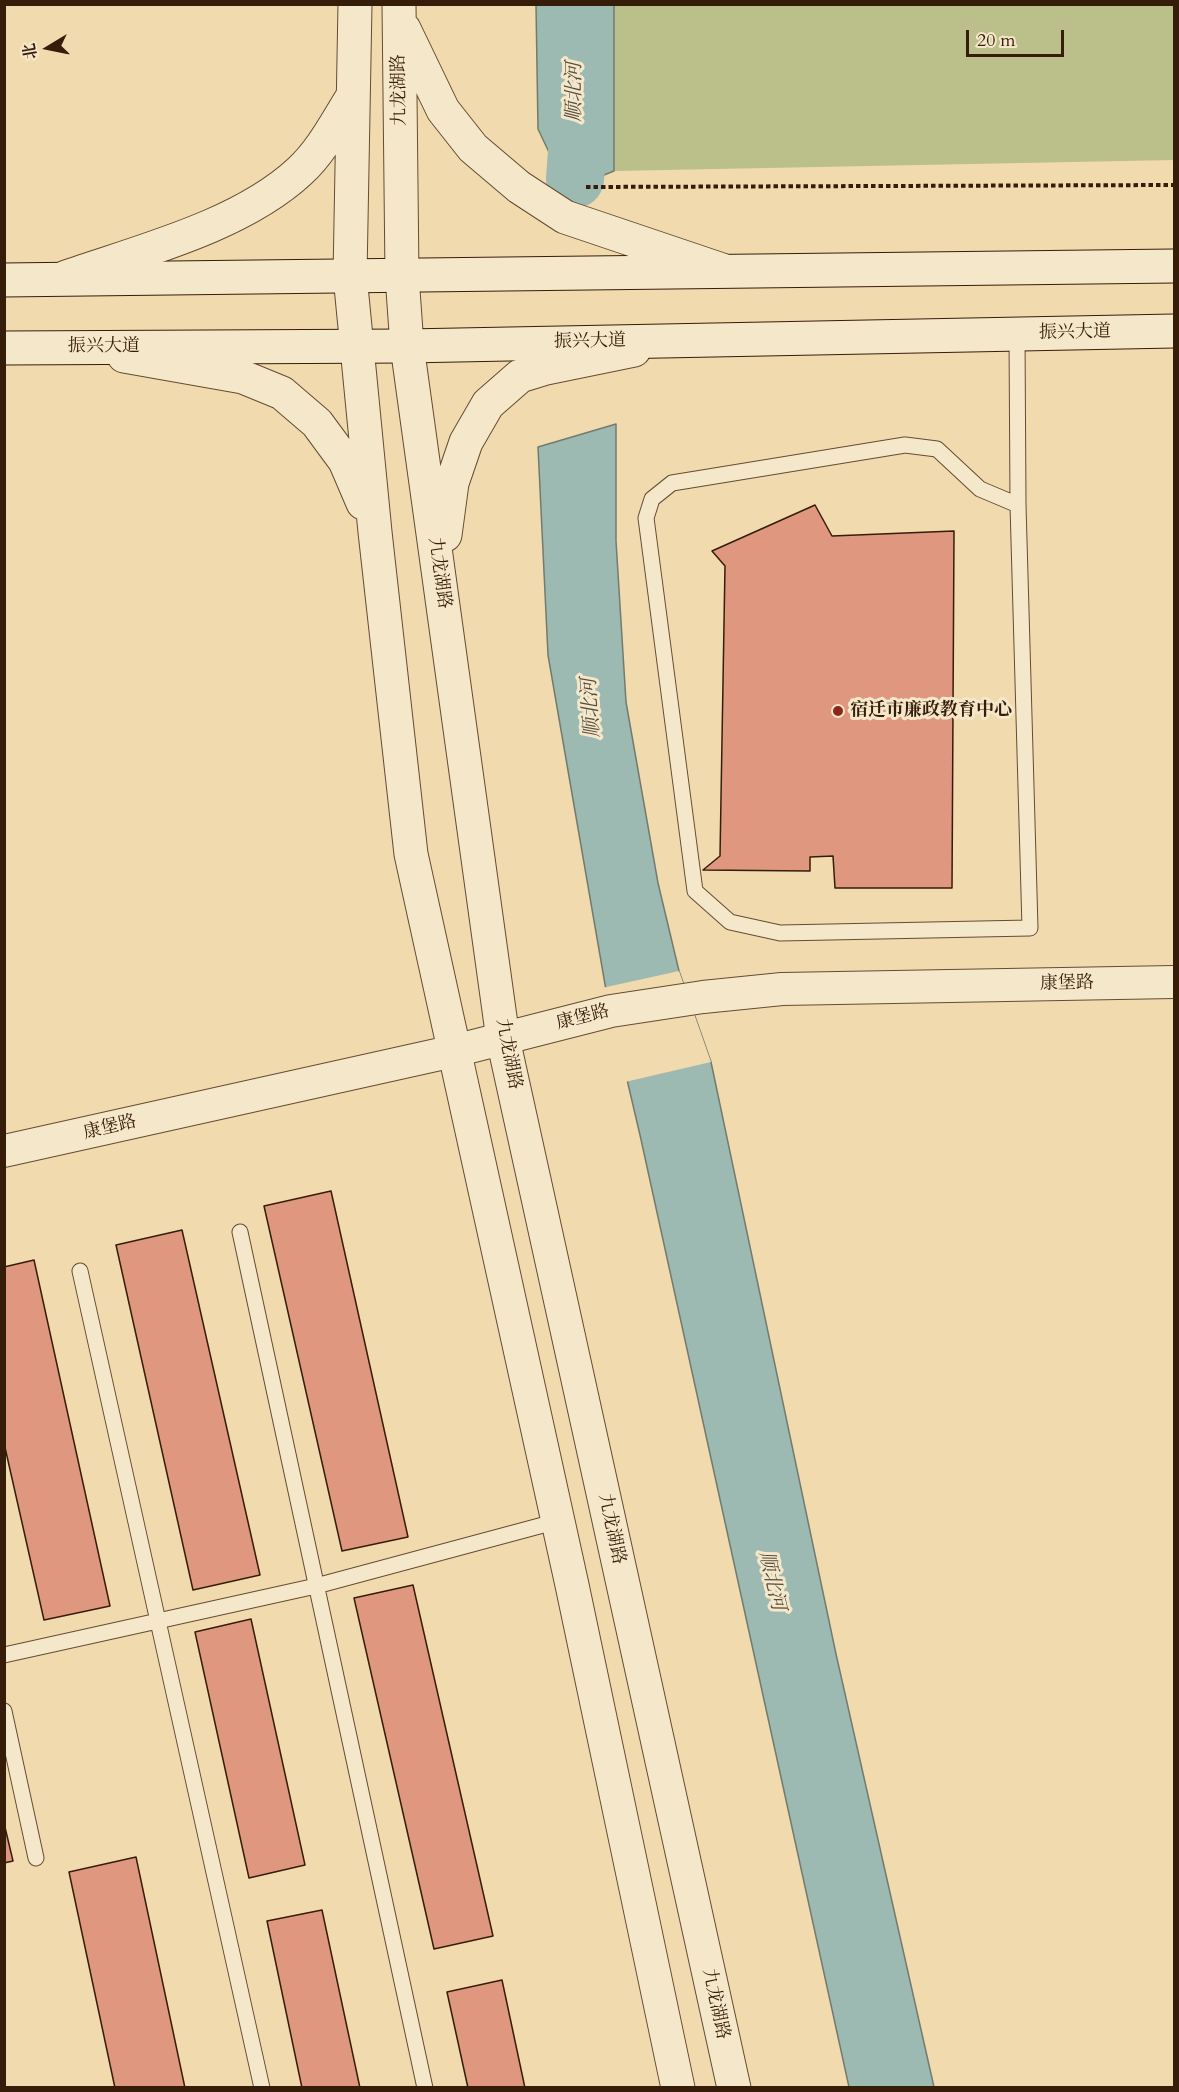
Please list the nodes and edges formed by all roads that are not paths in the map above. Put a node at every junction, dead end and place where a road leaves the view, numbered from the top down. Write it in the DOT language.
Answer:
graph roads {
  1 [pos="355,4"];
  2 [pos="399,12"];
  3 [pos="354,94"];
  4 [pos="1174,266"];
  5 [pos="729,272"];
  6 [pos="350,276"];
  7 [pos="402,276"];
  8 [pos="4,280"];
  9 [pos="58,280"];
  10 [pos="1174,331"];
  11 [pos="1017,334"];
  12 [pos="683,340"];
  13 [pos="357,346"];
  14 [pos="407,346"];
  15 [pos="4,348"];
  16 [pos="78,348"];
  17 [pos="1018,505"];
  18 [pos="375,532"];
  19 [pos="440,579"];
  20 [pos="1174,982"];
  21 [pos="503,1039"];
  22 [pos="454,1051"];
  23 [pos="4,1151"];
  24 [pos="240,1232"];
  25 [pos="80,1271"];
  26 [pos="558,1521"];
  27 [pos="316,1586"];
  28 [pos="158,1621"];
  29 [pos="4,1655"];
  30 [pos="4,1711"];
  31 [pos="36,1858"];
  32 [pos="262,2088"];
  33 [pos="425,2088"];
  34 [pos="678,2088"];
  35 [pos="734,2088"];
  1 -- 3 [label="street"];
  2 -- 5 [label="street"];
  2 -- 7 [label="street, 九龙湖路"];
  3 -- 6 [label="street"];
  3 -- 9 [label="street"];
  4 -- 5 [label="street"];
  5 -- 7 [label="street"];
  6 -- 7 [label="street"];
  6 -- 9 [label="street"];
  6 -- 13 [label="street"];
  7 -- 14 [label="street, 九龙湖路"];
  8 -- 9 [label="street"];
  10 -- 11 [label="street, 振兴大道"];
  11 -- 12 [label="street, 振兴大道"];
  11 -- 17 [label="lane"];
  12 -- 14 [label="street, 振兴大道"];
  12 -- 19 [label="street"];
  13 -- 14 [label="street, 振兴大道"];
  13 -- 16 [label="street, 振兴大道"];
  13 -- 18 [label="street"];
  14 -- 19 [label="street, 九龙湖路"];
  15 -- 16 [label="street, 振兴大道"];
  16 -- 18 [label="street"];
  17 -- 17 [label="lane"];
  18 -- 22 [label="street"];
  19 -- 21 [label="street, 九龙湖路"];
  20 -- 21 [label="street, 康堡路"];
  21 -- 22 [label="street, 康堡路"];
  21 -- 35 [label="street, 九龙湖路"];
  22 -- 23 [label="street, 康堡路"];
  22 -- 26 [label="street"];
  24 -- 27 [label="lane"];
  25 -- 28 [label="lane"];
  26 -- 27 [label="lane"];
  26 -- 34 [label="street"];
  27 -- 28 [label="lane"];
  27 -- 33 [label="lane"];
  28 -- 29 [label="lane"];
  28 -- 32 [label="lane"];
  30 -- 31 [label="lane"];
}
